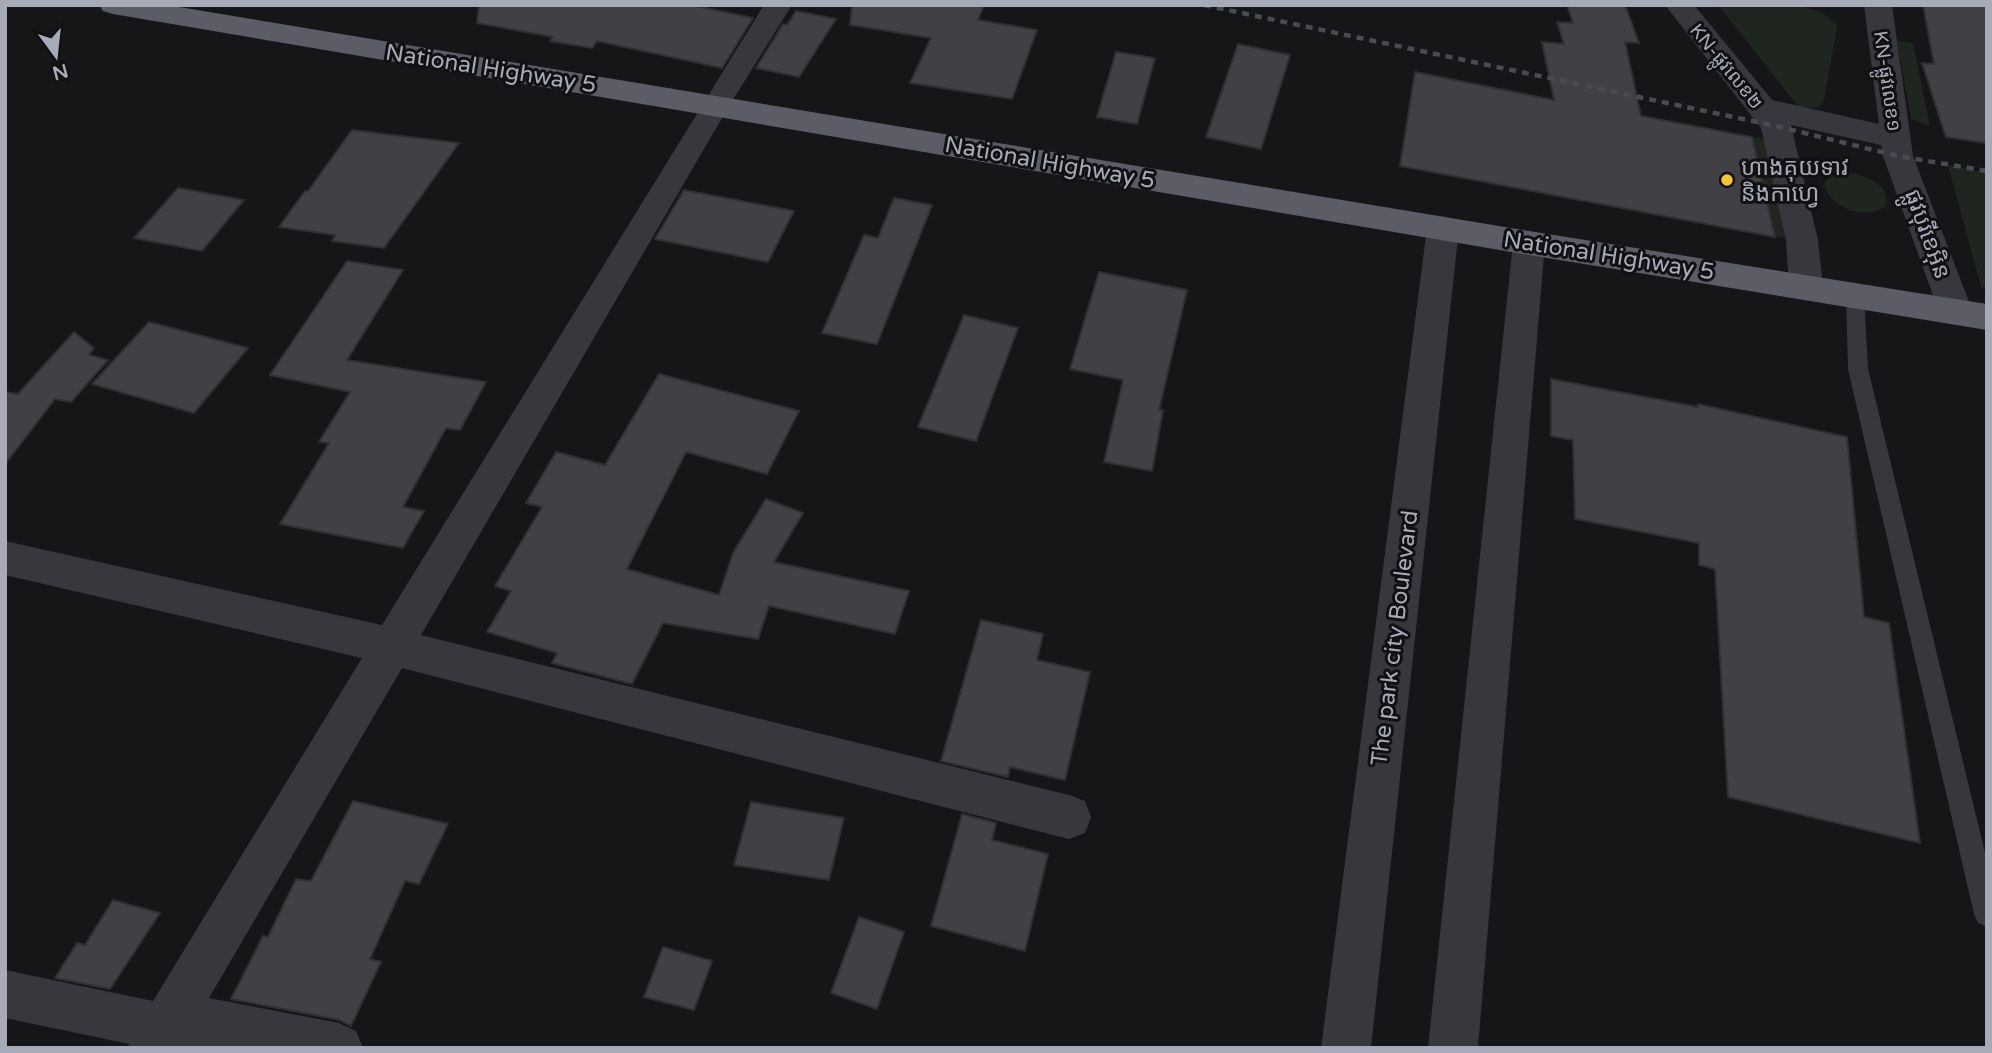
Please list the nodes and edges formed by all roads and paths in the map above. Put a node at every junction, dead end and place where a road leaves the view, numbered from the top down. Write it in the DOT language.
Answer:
graph roads {
  1 [pos="113,5"];
  2 [pos="778,5"];
  3 [pos="1679,5"];
  4 [pos="1878,5"];
  5 [pos="715,105"];
  6 [pos="1768,117"];
  7 [pos="1897,147"];
  8 [pos="1443,228"];
  9 [pos="1529,243"];
  10 [pos="1806,287"];
  11 [pos="1855,295"];
  12 [pos="1972,315"];
  13 [pos="5,558"];
  14 [pos="391,646"];
  15 [pos="1069,817"];
  16 [pos="1987,914"];
  17 [pos="5,994"];
  18 [pos="157,1037"];
  19 [pos="339,1048"];
  20 [pos="1346,1048"];
  21 [pos="1454,1048"];
  1 -- 5 [label="highway, National Highway 5"];
  2 -- 5 [label="street"];
  3 -- 6 [label="street, KN-ផ្លូវលេខ២"];
  4 -- 7 [label="street, KN-ផ្លូវលេខ១"];
  5 -- 8 [label="highway, National Highway 5"];
  5 -- 14 [label="street"];
  6 -- 7 [label="street"];
  6 -- 10 [label="street"];
  7 -- 12 [label="street, ផ្លូវបុរីខេអ៊ិន"];
  8 -- 9 [label="highway, National Highway 5"];
  8 -- 20 [label="street, The park city Boulevard"];
  9 -- 10 [label="highway, National Highway 5"];
  9 -- 21 [label="street"];
  10 -- 11 [label="highway, National Highway 5"];
  11 -- 12 [label="highway, National Highway 5"];
  11 -- 16 [label="lane"];
  13 -- 14 [label="street"];
  14 -- 15 [label="street"];
  14 -- 18 [label="street"];
  17 -- 18 [label="street"];
  18 -- 19 [label="street"];
}
